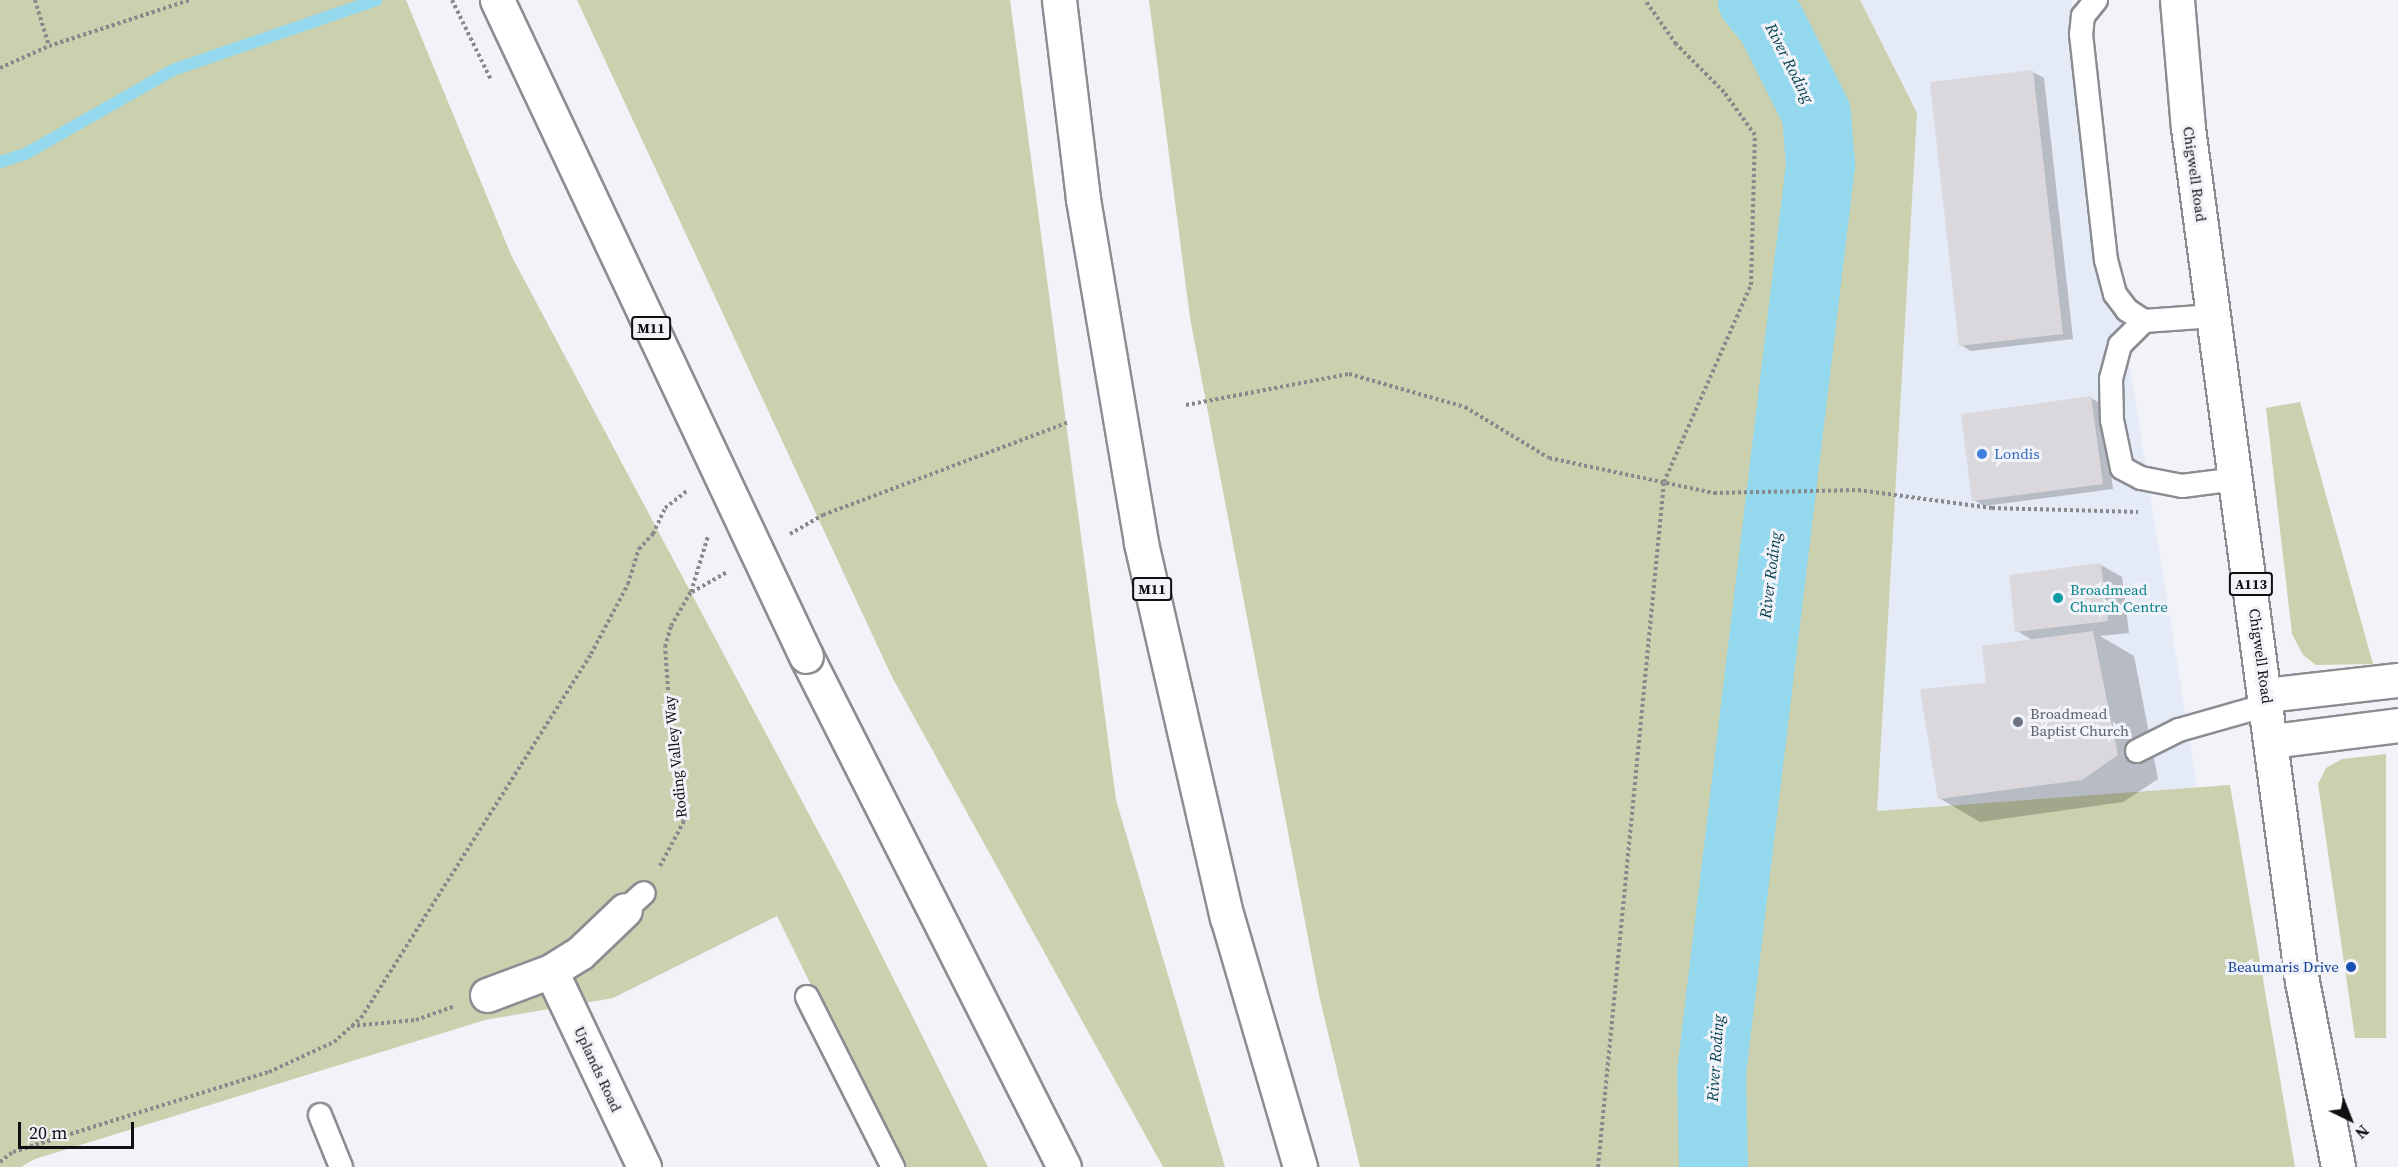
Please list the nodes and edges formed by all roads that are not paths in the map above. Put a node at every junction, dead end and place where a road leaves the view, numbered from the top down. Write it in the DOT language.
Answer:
graph roads {
  1 [pos="497,0"];
  2 [pos="1059,0"];
  3 [pos="2177,0"];
  4 [pos="2089,2"];
  5 [pos="2214,316"];
  6 [pos="2144,321"];
  7 [pos="2236,479"];
  8 [pos="2398,680"];
  9 [pos="2267,700"];
  10 [pos="2398,725"];
  11 [pos="2272,741"];
  12 [pos="2137,751"];
  13 [pos="635,902"];
  14 [pos="550,971"];
  15 [pos="487,995"];
  16 [pos="807,997"];
  17 [pos="320,1115"];
  18 [pos="341,1167"];
  19 [pos="644,1167"];
  20 [pos="892,1167"];
  21 [pos="1064,1167"];
  22 [pos="1300,1167"];
  23 [pos="2338,1167"];
  1 -- 21 [label="main road, M11, bridge"];
  2 -- 22 [label="main road, M11"];
  3 -- 5 [label="main road, Chigwell Road / A113"];
  4 -- 6 [label="lane"];
  5 -- 6 [label="lane"];
  5 -- 7 [label="main road, Chigwell Road / A113"];
  6 -- 7 [label="lane"];
  7 -- 9 [label="main road, Chigwell Road / A113"];
  8 -- 9 [label="main road"];
  9 -- 11 [label="main road, Chigwell Road / A113"];
  9 -- 12 [label="lane"];
  10 -- 11 [label="main road"];
  11 -- 23 [label="main road, Chigwell Road / A113"];
  13 -- 14 [label="main road"];
  14 -- 15 [label="main road"];
  14 -- 19 [label="main road, Uplands Road"];
  16 -- 20 [label="lane"];
  17 -- 18 [label="lane"];
}
